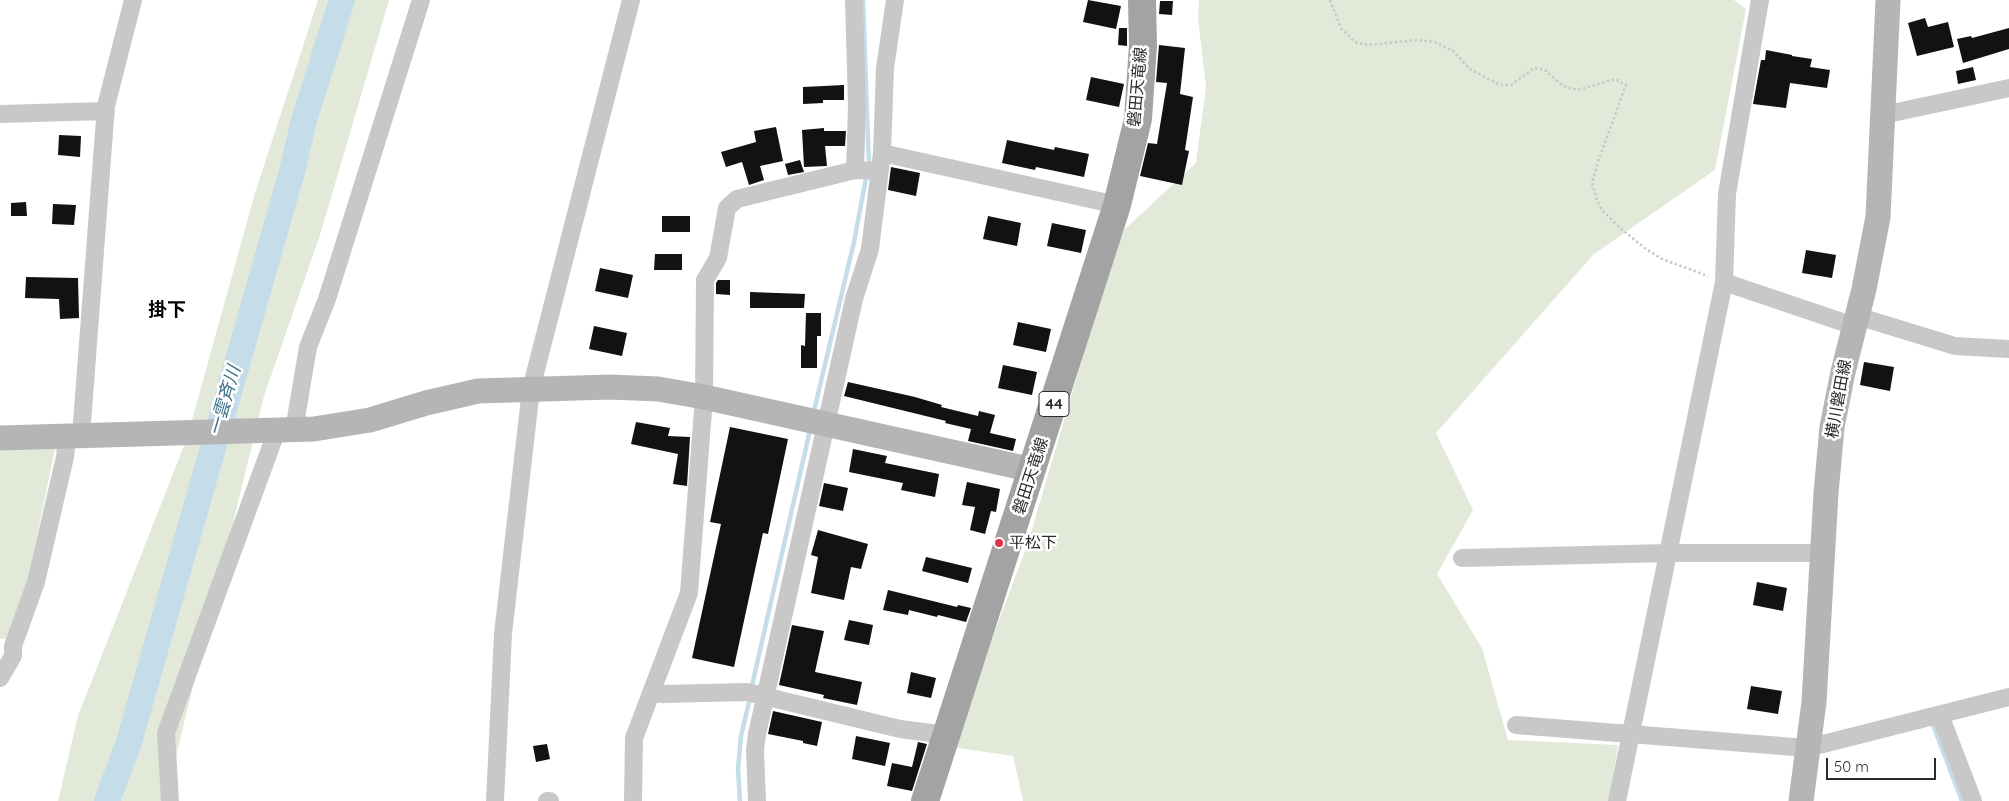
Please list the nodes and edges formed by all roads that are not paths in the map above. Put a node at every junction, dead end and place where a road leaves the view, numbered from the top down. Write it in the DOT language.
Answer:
graph roads {
  1 [pos="132,0"];
  2 [pos="421,0"];
  3 [pos="630,0"];
  4 [pos="854,0"];
  5 [pos="895,0"];
  6 [pos="1142,0"];
  7 [pos="1760,0"];
  8 [pos="1888,0"];
  9 [pos="2009,88"];
  10 [pos="106,111"];
  11 [pos="0,114"];
  12 [pos="1883,115"];
  13 [pos="882,153"];
  14 [pos="856,170"];
  15 [pos="880,171"];
  16 [pos="1117,205"];
  17 [pos="1724,282"];
  18 [pos="1856,321"];
  19 [pos="2009,349"];
  20 [pos="531,389"];
  21 [pos="704,397"];
  22 [pos="818,424"];
  23 [pos="278,430"];
  24 [pos="74,436"];
  25 [pos="0,438"];
  26 [pos="1032,470"];
  27 [pos="1668,553"];
  28 [pos="1824,553"];
  29 [pos="1462,558"];
  30 [pos="7,646"];
  31 [pos="0,678"];
  32 [pos="651,693"];
  33 [pos="758,694"];
  34 [pos="2009,697"];
  35 [pos="1940,715"];
  36 [pos="1516,725"];
  37 [pos="947,735"];
  38 [pos="1631,735"];
  39 [pos="1807,748"];
  40 [pos="170,801"];
  41 [pos="495,801"];
  42 [pos="633,801"];
  43 [pos="757,801"];
  44 [pos="925,801"];
  45 [pos="1618,801"];
  46 [pos="1801,801"];
  47 [pos="1973,801"];
  1 -- 10 [label="street"];
  2 -- 23 [label="street"];
  3 -- 20 [label="street"];
  4 -- 14 [label="street"];
  5 -- 13 [label="street"];
  6 -- 16 [label="main road, 磐田天竜線 / 44"];
  7 -- 17 [label="street"];
  8 -- 12 [label="street, 横川磐田線"];
  9 -- 12 [label="street"];
  10 -- 11 [label="street"];
  10 -- 24 [label="street"];
  12 -- 18 [label="street, 横川磐田線"];
  13 -- 15 [label="street"];
  13 -- 16 [label="street"];
  14 -- 15 [label="street"];
  14 -- 21 [label="street"];
  15 -- 22 [label="street"];
  16 -- 26 [label="main road, 磐田天竜線 / 44"];
  17 -- 18 [label="street"];
  17 -- 27 [label="street"];
  18 -- 19 [label="street"];
  18 -- 28 [label="street, 横川磐田線"];
  20 -- 21 [label="street"];
  20 -- 23 [label="street"];
  20 -- 41 [label="street"];
  21 -- 22 [label="street"];
  21 -- 32 [label="street"];
  22 -- 26 [label="street"];
  22 -- 33 [label="street"];
  23 -- 24 [label="street"];
  23 -- 40 [label="street"];
  24 -- 25 [label="street"];
  24 -- 30 [label="street"];
  26 -- 37 [label="main road, 磐田天竜線 / 44"];
  27 -- 28 [label="street"];
  27 -- 29 [label="street"];
  27 -- 38 [label="street"];
  28 -- 39 [label="street, 横川磐田線"];
  30 -- 31 [label="street"];
  32 -- 33 [label="street"];
  32 -- 42 [label="street"];
  33 -- 37 [label="street"];
  33 -- 43 [label="street"];
  34 -- 35 [label="street"];
  35 -- 39 [label="street"];
  35 -- 47 [label="street"];
  36 -- 38 [label="street"];
  37 -- 44 [label="main road, 磐田天竜線 / 44"];
  38 -- 39 [label="street"];
  38 -- 45 [label="street"];
  39 -- 46 [label="street, 横川磐田線"];
}
